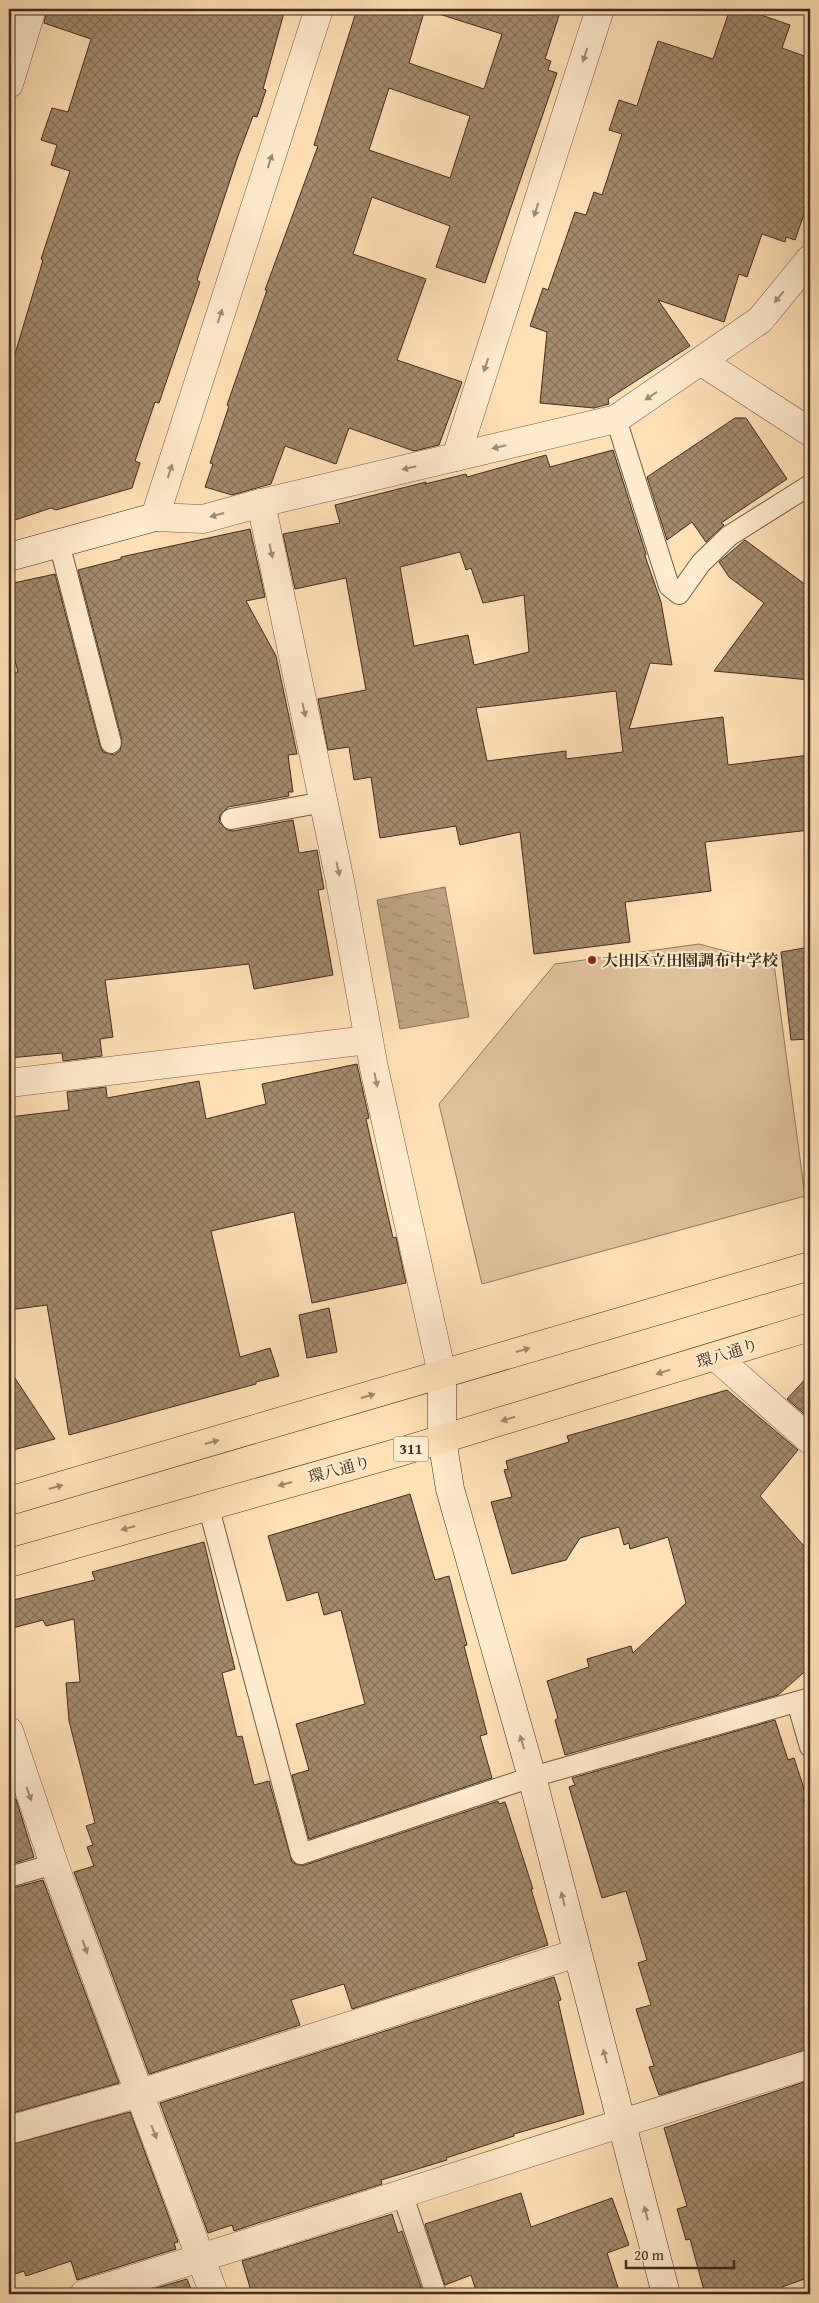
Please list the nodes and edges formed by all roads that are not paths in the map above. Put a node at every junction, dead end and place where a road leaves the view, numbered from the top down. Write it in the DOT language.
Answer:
graph roads {
  1 [pos="32,9"];
  2 [pos="319,9"];
  3 [pos="600,9"];
  4 [pos="9,84"];
  5 [pos="810,259"];
  6 [pos="702,362"];
  7 [pos="616,419"];
  8 [pos="810,432"];
  9 [pos="456,457"];
  10 [pos="810,484"];
  11 [pos="261,503"];
  12 [pos="155,517"];
  13 [pos="59,543"];
  14 [pos="9,557"];
  15 [pos="111,743"];
  16 [pos="324,802"];
  17 [pos="232,819"];
  18 [pos="368,1040"];
  19 [pos="9,1083"];
  20 [pos="810,1266"];
  21 [pos="810,1326"];
  22 [pos="716,1357"];
  23 [pos="442,1374"];
  24 [pos="442,1439"];
  25 [pos="810,1440"];
  26 [pos="9,1501"];
  27 [pos="208,1505"];
  28 [pos="9,1563"];
  29 [pos="804,1700"];
  30 [pos="9,1731"];
  31 [pos="810,1747"];
  32 [pos="532,1777"];
  33 [pos="54,1864"];
  34 [pos="9,1877"];
  35 [pos="577,1953"];
  36 [pos="810,2064"];
  37 [pos="140,2093"];
  38 [pos="622,2122"];
  39 [pos="9,2130"];
  40 [pos="402,2193"];
  41 [pos="202,2258"];
  42 [pos="84,2294"];
  43 [pos="214,2294"];
  44 [pos="436,2294"];
  45 [pos="666,2294"];
  1 -- 4 [label="street"];
  12 -- 2 [label="street, one-way"];
  3 -- 9 [label="street, one-way"];
  5 -- 6 [label="street, one-way"];
  6 -- 7 [label="street, one-way"];
  6 -- 8 [label="street"];
  7 -- 9 [label="street, one-way"];
  7 -- 10 [label="lane"];
  9 -- 11 [label="street, one-way"];
  11 -- 12 [label="street, one-way"];
  11 -- 16 [label="street, one-way"];
  12 -- 13 [label="street"];
  13 -- 14 [label="street"];
  13 -- 15 [label="lane"];
  16 -- 17 [label="lane"];
  16 -- 18 [label="street, one-way"];
  18 -- 19 [label="street"];
  18 -- 23 [label="street, one-way"];
  23 -- 20 [label="main road, one-way"];
  21 -- 22 [label="main road, 環八通り / 311"];
  22 -- 24 [label="main road, 環八通り / 311, one-way"];
  22 -- 25 [label="street"];
  23 -- 24 [label="street"];
  26 -- 23 [label="main road, one-way"];
  24 -- 27 [label="main road, 環八通り / 311, one-way"];
  32 -- 24 [label="street, one-way"];
  27 -- 28 [label="main road, 環八通り / 311, one-way"];
  27 -- 32 [label="lane"];
  29 -- 31 [label="lane"];
  29 -- 32 [label="lane"];
  30 -- 33 [label="street, one-way"];
  35 -- 32 [label="street, one-way"];
  33 -- 34 [label="lane"];
  33 -- 37 [label="street, one-way"];
  35 -- 37 [label="street"];
  38 -- 35 [label="street, one-way"];
  36 -- 38 [label="street"];
  37 -- 39 [label="street"];
  37 -- 41 [label="street, one-way"];
  38 -- 40 [label="street"];
  45 -- 38 [label="street, one-way"];
  40 -- 41 [label="street"];
  40 -- 44 [label="lane"];
  41 -- 42 [label="street"];
  41 -- 43 [label="street"];
}
